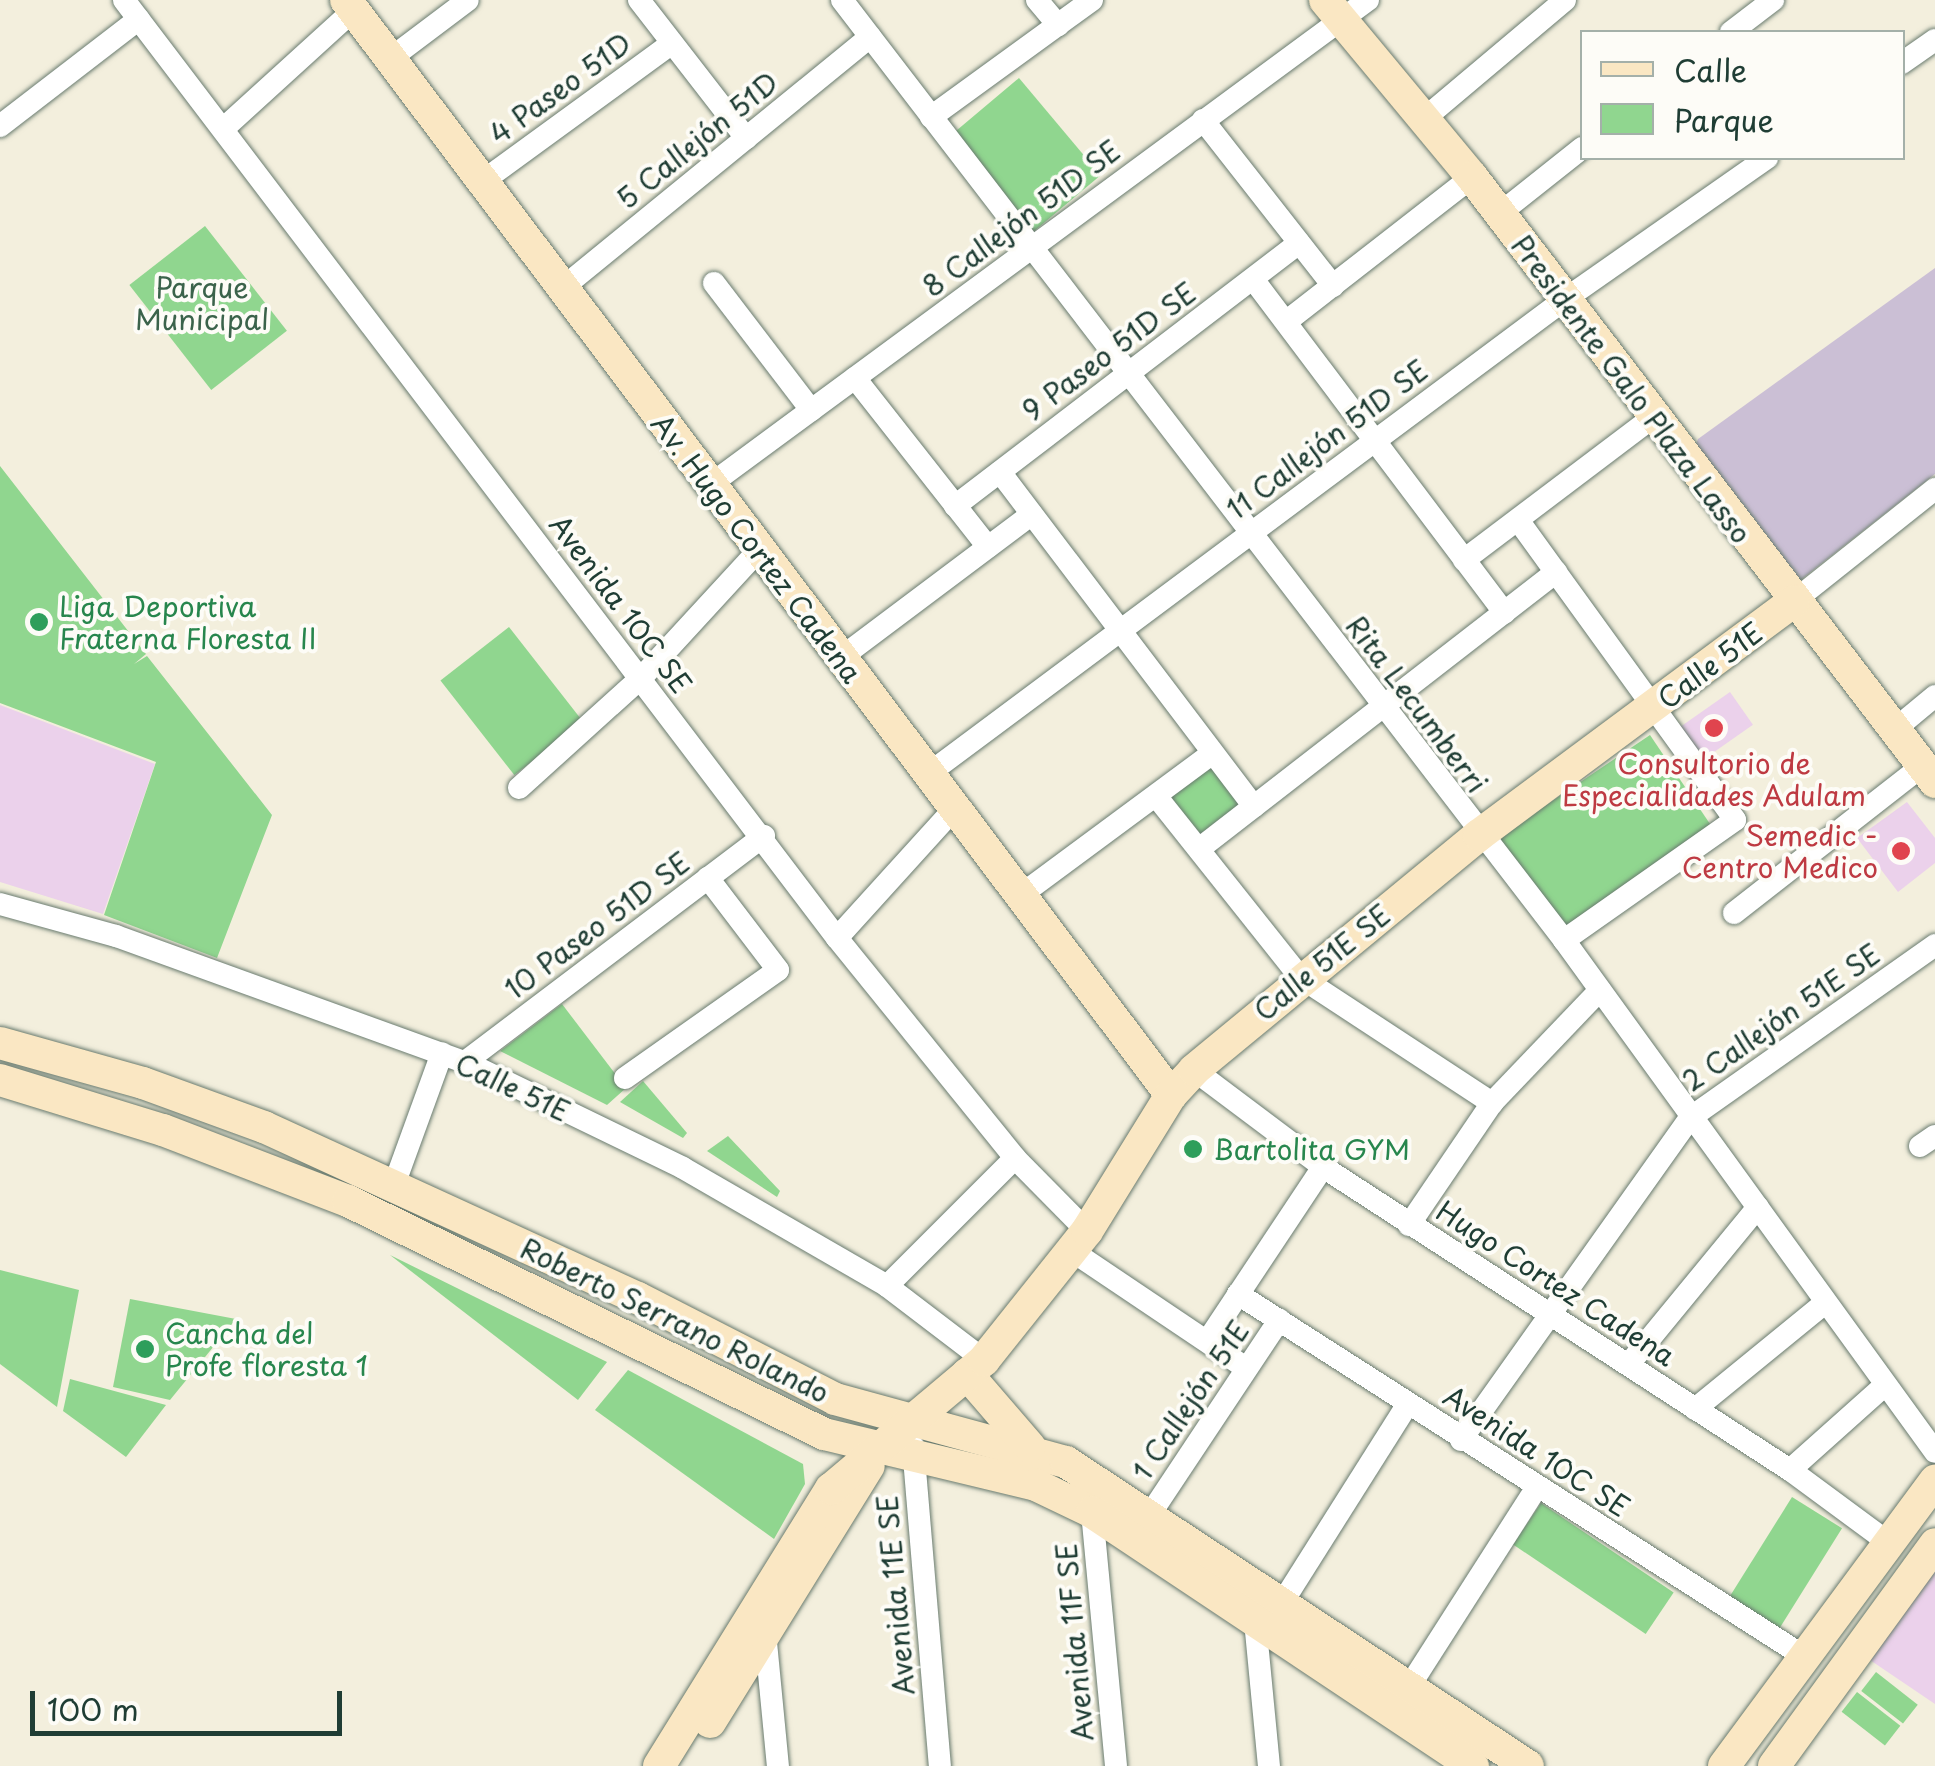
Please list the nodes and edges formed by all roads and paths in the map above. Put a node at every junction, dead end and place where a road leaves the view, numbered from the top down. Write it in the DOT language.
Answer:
graph roads {
  1 [pos="468,0"];
  2 [pos="639,0"];
  3 [pos="842,0"];
  4 [pos="1038,0"];
  5 [pos="1092,0"];
  6 [pos="1368,0"];
  7 [pos="1565,0"];
  8 [pos="1773,0"];
  9 [pos="350,5"];
  10 [pos="132,9"];
  11 [pos="1332,10"];
  12 [pos="1058,25"];
  13 [pos="1734,30"];
  14 [pos="870,37"];
  15 [pos="1935,40"];
  16 [pos="672,43"];
  17 [pos="391,58"];
  18 [pos="1905,60"];
  19 [pos="931,116"];
  20 [pos="1425,118"];
  21 [pos="1203,120"];
  22 [pos="0,126"];
  23 [pos="223,129"];
  24 [pos="746,138"];
  25 [pos="1580,150"];
  26 [pos="1764,160"];
  27 [pos="1472,177"];
  28 [pos="483,181"];
  29 [pos="1499,214"];
  30 [pos="1299,244"];
  31 [pos="1031,248"];
  32 [pos="1253,279"];
  33 [pos="714,283"];
  34 [pos="1333,286"];
  35 [pos="562,289"];
  36 [pos="1564,300"];
  37 [pos="1287,321"];
  38 [pos="1128,374"];
  39 [pos="855,378"];
  40 [pos="811,410"];
  41 [pos="1652,416"];
  42 [pos="1375,441"];
  43 [pos="1000,472"];
  44 [pos="710,484"];
  45 [pos="1935,489"];
  46 [pos="956,506"];
  47 [pos="1032,514"];
  48 [pos="1518,520"];
  49 [pos="1250,534"];
  50 [pos="988,547"];
  51 [pos="759,550"];
  52 [pos="1464,560"];
  53 [pos="1556,572"];
  54 [pos="1794,601"];
  55 [pos="1504,613"];
  56 [pos="1119,632"];
  57 [pos="839,659"];
  58 [pos="638,680"];
  59 [pos="1935,696"];
  60 [pos="1654,708"];
  61 [pos="1383,709"];
  62 [pos="1894,730"];
  63 [pos="1210,755"];
  64 [pos="928,774"];
  65 [pos="1929,774"];
  66 [pos="519,788"];
  67 [pos="1156,796"];
  68 [pos="1254,806"];
  69 [pos="953,810"];
  70 [pos="1479,835"];
  71 [pos="764,836"];
  72 [pos="1199,850"];
  73 [pos="708,878"];
  74 [pos="1018,897"];
  75 [pos="0,904"];
  76 [pos="1734,913"];
  77 [pos="838,938"];
  78 [pos="1564,940"];
  79 [pos="1935,945"];
  80 [pos="1300,976"];
  81 [pos="1600,990"];
  82 [pos="0,1043"];
  83 [pos="442,1054"];
  84 [pos="465,1062"];
  85 [pos="1194,1070"];
  86 [pos="625,1078"];
  87 [pos="0,1080"];
  88 [pos="1171,1095"];
  89 [pos="1492,1103"];
  90 [pos="1690,1118"];
  91 [pos="1016,1158"];
  92 [pos="1324,1168"];
  93 [pos="394,1186"];
  94 [pos="1758,1207"];
  95 [pos="1409,1225"];
  96 [pos="1079,1241"];
  97 [pos="887,1286"];
  98 [pos="1238,1294"];
  99 [pos="1826,1303"];
  100 [pos="1544,1315"];
  101 [pos="1279,1320"];
  102 [pos="1208,1340"];
  103 [pos="1629,1364"];
  104 [pos="975,1367"];
  105 [pos="1246,1368"];
  106 [pos="1885,1385"];
  107 [pos="1408,1404"];
  108 [pos="1696,1409"];
  109 [pos="914,1418"];
  110 [pos="1461,1440"];
  111 [pos="1030,1447"];
  112 [pos="878,1449"];
  113 [pos="1935,1452"];
  114 [pos="914,1458"];
  115 [pos="1790,1470"];
  116 [pos="1935,1482"];
  117 [pos="1536,1487"];
  118 [pos="1092,1512"];
  119 [pos="1150,1514"];
  120 [pos="1889,1543"];
  121 [pos="1935,1544"];
  122 [pos="1268,1612"];
  123 [pos="764,1632"];
  124 [pos="1804,1657"];
  125 [pos="1410,1687"];
  126 [pos="1455,1760"];
  127 [pos="659,1766"];
  128 [pos="682,1766"];
  129 [pos="778,1766"];
  130 [pos="940,1766"];
  131 [pos="1116,1766"];
  132 [pos="1269,1766"];
  133 [pos="1528,1766"];
  134 [pos="1724,1766"];
  135 [pos="1774,1766"];
  1 -- 17 [label="street"];
  2 -- 16 [label="street"];
  3 -- 14 [label="street, Rita Lecumberri"];
  4 -- 12 [label="street"];
  5 -- 12 [label="street"];
  6 -- 11 [label="street, 8 Callejón 51D SE"];
  7 -- 20 [label="street"];
  8 -- 13 [label="street"];
  9 -- 17 [label="street, Av. Hugo Cortez Cadena"];
  9 -- 23 [label="street"];
  10 -- 22 [label="street"];
  10 -- 23 [label="street, Avenida 10C SE"];
  11 -- 20 [label="street, Presidente Galo Plaza Lasso"];
  11 -- 21 [label="street, 8 Callejón 51D SE"];
  12 -- 19 [label="street"];
  14 -- 19 [label="street, Rita Lecumberri"];
  14 -- 24 [label="street, 5 Callejón 51D"];
  15 -- 18 [label="street"];
  16 -- 24 [label="street"];
  16 -- 28 [label="street, 4 Paseo 51D"];
  17 -- 28 [label="street, Av. Hugo Cortez Cadena"];
  19 -- 31 [label="street, Rita Lecumberri"];
  20 -- 27 [label="street, Presidente Galo Plaza Lasso"];
  21 -- 30 [label="street"];
  21 -- 31 [label="street, 8 Callejón 51D SE"];
  23 -- 58 [label="street, Avenida 10C SE"];
  24 -- 35 [label="street, 5 Callejón 51D"];
  25 -- 29 [label="street"];
  26 -- 36 [label="street, 11 Callejón 51D SE"];
  27 -- 29 [label="street, Presidente Galo Plaza Lasso"];
  27 -- 34 [label="street"];
  28 -- 35 [label="street, Av. Hugo Cortez Cadena"];
  29 -- 36 [label="street, Presidente Galo Plaza Lasso"];
  30 -- 32 [label="street, 9 Paseo 51D SE"];
  30 -- 34 [label="street"];
  31 -- 38 [label="street, Rita Lecumberri"];
  31 -- 39 [label="street, 8 Callejón 51D SE"];
  32 -- 37 [label="street"];
  32 -- 38 [label="street, 9 Paseo 51D SE"];
  33 -- 40 [label="street"];
  34 -- 37 [label="street"];
  35 -- 44 [label="street, Av. Hugo Cortez Cadena"];
  36 -- 41 [label="street, Presidente Galo Plaza Lasso"];
  36 -- 42 [label="street, 11 Callejón 51D SE"];
  37 -- 42 [label="street"];
  38 -- 43 [label="street, 9 Paseo 51D SE"];
  38 -- 49 [label="street, Rita Lecumberri"];
  39 -- 40 [label="street, 8 Callejón 51D SE"];
  39 -- 46 [label="street"];
  40 -- 44 [label="street, 8 Callejón 51D SE"];
  41 -- 48 [label="street"];
  41 -- 54 [label="street, Presidente Galo Plaza Lasso"];
  42 -- 49 [label="street, 11 Callejón 51D SE"];
  42 -- 52 [label="street"];
  43 -- 46 [label="street, 9 Paseo 51D SE"];
  43 -- 47 [label="street"];
  44 -- 51 [label="street, Av. Hugo Cortez Cadena"];
  45 -- 54 [label="street, Calle 51E"];
  46 -- 50 [label="street"];
  47 -- 50 [label="street"];
  47 -- 56 [label="street"];
  48 -- 52 [label="street"];
  48 -- 53 [label="street"];
  49 -- 56 [label="street, 11 Callejón 51D SE"];
  49 -- 61 [label="street, Rita Lecumberri"];
  50 -- 57 [label="street"];
  51 -- 57 [label="street, Av. Hugo Cortez Cadena"];
  51 -- 58 [label="street"];
  52 -- 55 [label="street"];
  53 -- 55 [label="street"];
  53 -- 60 [label="street"];
  54 -- 60 [label="street, Calle 51E"];
  54 -- 62 [label="street, Presidente Galo Plaza Lasso"];
  55 -- 61 [label="street"];
  56 -- 63 [label="street"];
  56 -- 64 [label="street, 11 Callejón 51D SE"];
  57 -- 64 [label="street, Av. Hugo Cortez Cadena"];
  58 -- 66 [label="street"];
  58 -- 71 [label="street, Avenida 10C SE"];
  59 -- 62 [label="street"];
  60 -- 70 [label="street, Calle 51E"];
  60 -- 78 [label="street"];
  61 -- 68 [label="street"];
  61 -- 70 [label="street, Rita Lecumberri"];
  62 -- 65 [label="street, Presidente Galo Plaza Lasso"];
  63 -- 67 [label="street"];
  63 -- 68 [label="street"];
  64 -- 69 [label="street, Av. Hugo Cortez Cadena"];
  65 -- 76 [label="street"];
  67 -- 72 [label="street"];
  67 -- 74 [label="street"];
  68 -- 72 [label="street"];
  69 -- 74 [label="street, Av. Hugo Cortez Cadena"];
  69 -- 77 [label="street"];
  70 -- 78 [label="street, Rita Lecumberri"];
  70 -- 80 [label="street, Calle 51E SE"];
  71 -- 73 [label="street, 10 Paseo 51D SE"];
  71 -- 77 [label="street, Avenida 10C SE"];
  72 -- 80 [label="street"];
  73 -- 84 [label="street, 10 Paseo 51D SE"];
  73 -- 86 [label="street"];
  74 -- 88 [label="street, Av. Hugo Cortez Cadena"];
  75 -- 83 [label="street, Calle 51E"];
  77 -- 91 [label="street, Avenida 10C SE"];
  78 -- 81 [label="street, Rita Lecumberri"];
  79 -- 90 [label="street, 2 Callejón 51E SE"];
  80 -- 85 [label="street, Calle 51E SE"];
  80 -- 89 [label="street"];
  81 -- 89 [label="street"];
  81 -- 90 [label="street, Rita Lecumberri"];
  82 -- 93 [label="street, Roberto Serrano Rolando"];
  83 -- 84 [label="street, Calle 51E"];
  83 -- 93 [label="street"];
  84 -- 97 [label="street, Calle 51E"];
  85 -- 88 [label="street, Calle 51E SE"];
  85 -- 92 [label="street, Hugo Cortez Cadena"];
  87 -- 112 [label="street, Roberto Serrano Rolando"];
  88 -- 96 [label="street, Calle 51E SE"];
  89 -- 95 [label="street"];
  90 -- 94 [label="street, Rita Lecumberri"];
  90 -- 100 [label="street, 2 Callejón 51E SE"];
  91 -- 96 [label="street, Avenida 10C SE"];
  91 -- 97 [label="street"];
  92 -- 95 [label="street, Hugo Cortez Cadena"];
  92 -- 98 [label="street, 1 Callejón 51E"];
  93 -- 109 [label="street, Roberto Serrano Rolando"];
  94 -- 99 [label="street, Rita Lecumberri"];
  94 -- 103 [label="street"];
  95 -- 100 [label="street, Hugo Cortez Cadena"];
  96 -- 102 [label="street, Avenida 10C SE"];
  96 -- 104 [label="street, Calle 51E SE"];
  97 -- 104 [label="street, Calle 51E"];
  98 -- 101 [label="street, Avenida 10C SE"];
  98 -- 102 [label="street, 1 Callejón 51E"];
  99 -- 106 [label="street, Rita Lecumberri"];
  99 -- 108 [label="street"];
  100 -- 103 [label="street, Hugo Cortez Cadena"];
  100 -- 110 [label="street, 2 Callejón 51E SE"];
  101 -- 105 [label="street, 1 Callejón 51E"];
  101 -- 107 [label="street, Avenida 10C SE"];
  102 -- 105 [label="street, Avenida 10C SE"];
  103 -- 108 [label="street, Hugo Cortez Cadena"];
  104 -- 109 [label="street, Calle 51E SE"];
  104 -- 111 [label="street"];
  105 -- 119 [label="street, 1 Callejón 51E"];
  106 -- 113 [label="street, Rita Lecumberri"];
  106 -- 115 [label="street"];
  107 -- 110 [label="street, Avenida 10C SE"];
  107 -- 122 [label="street"];
  108 -- 115 [label="street, Hugo Cortez Cadena"];
  109 -- 111 [label="street, Roberto Serrano Rolando"];
  109 -- 112 [label="street, Calle 51E SE"];
  109 -- 114 [label="street, Avenida 11E SE"];
  110 -- 117 [label="street, Avenida 10C SE"];
  111 -- 119 [label="street, Roberto Serrano Rolando"];
  112 -- 114 [label="street, Roberto Serrano Rolando"];
  112 -- 123 [label="street"];
  112 -- 127 [label="street, Calle 51E SE"];
  114 -- 118 [label="street, Roberto Serrano Rolando"];
  114 -- 130 [label="street, Avenida 11E SE"];
  115 -- 120 [label="street, Hugo Cortez Cadena"];
  116 -- 120 [label="street"];
  117 -- 124 [label="street, Avenida 10C SE"];
  117 -- 125 [label="street"];
  118 -- 122 [label="street, Roberto Serrano Rolando"];
  118 -- 131 [label="street, Avenida 11F SE"];
  119 -- 122 [label="street, Roberto Serrano Rolando"];
  120 -- 124 [label="street"];
  121 -- 135 [label="street"];
  122 -- 125 [label="street, Roberto Serrano Rolando"];
  122 -- 126 [label="street, Roberto Serrano Rolando"];
  122 -- 132 [label="street"];
  123 -- 128 [label="street"];
  123 -- 129 [label="street"];
  124 -- 134 [label="street"];
  125 -- 133 [label="street, Roberto Serrano Rolando"];
}
